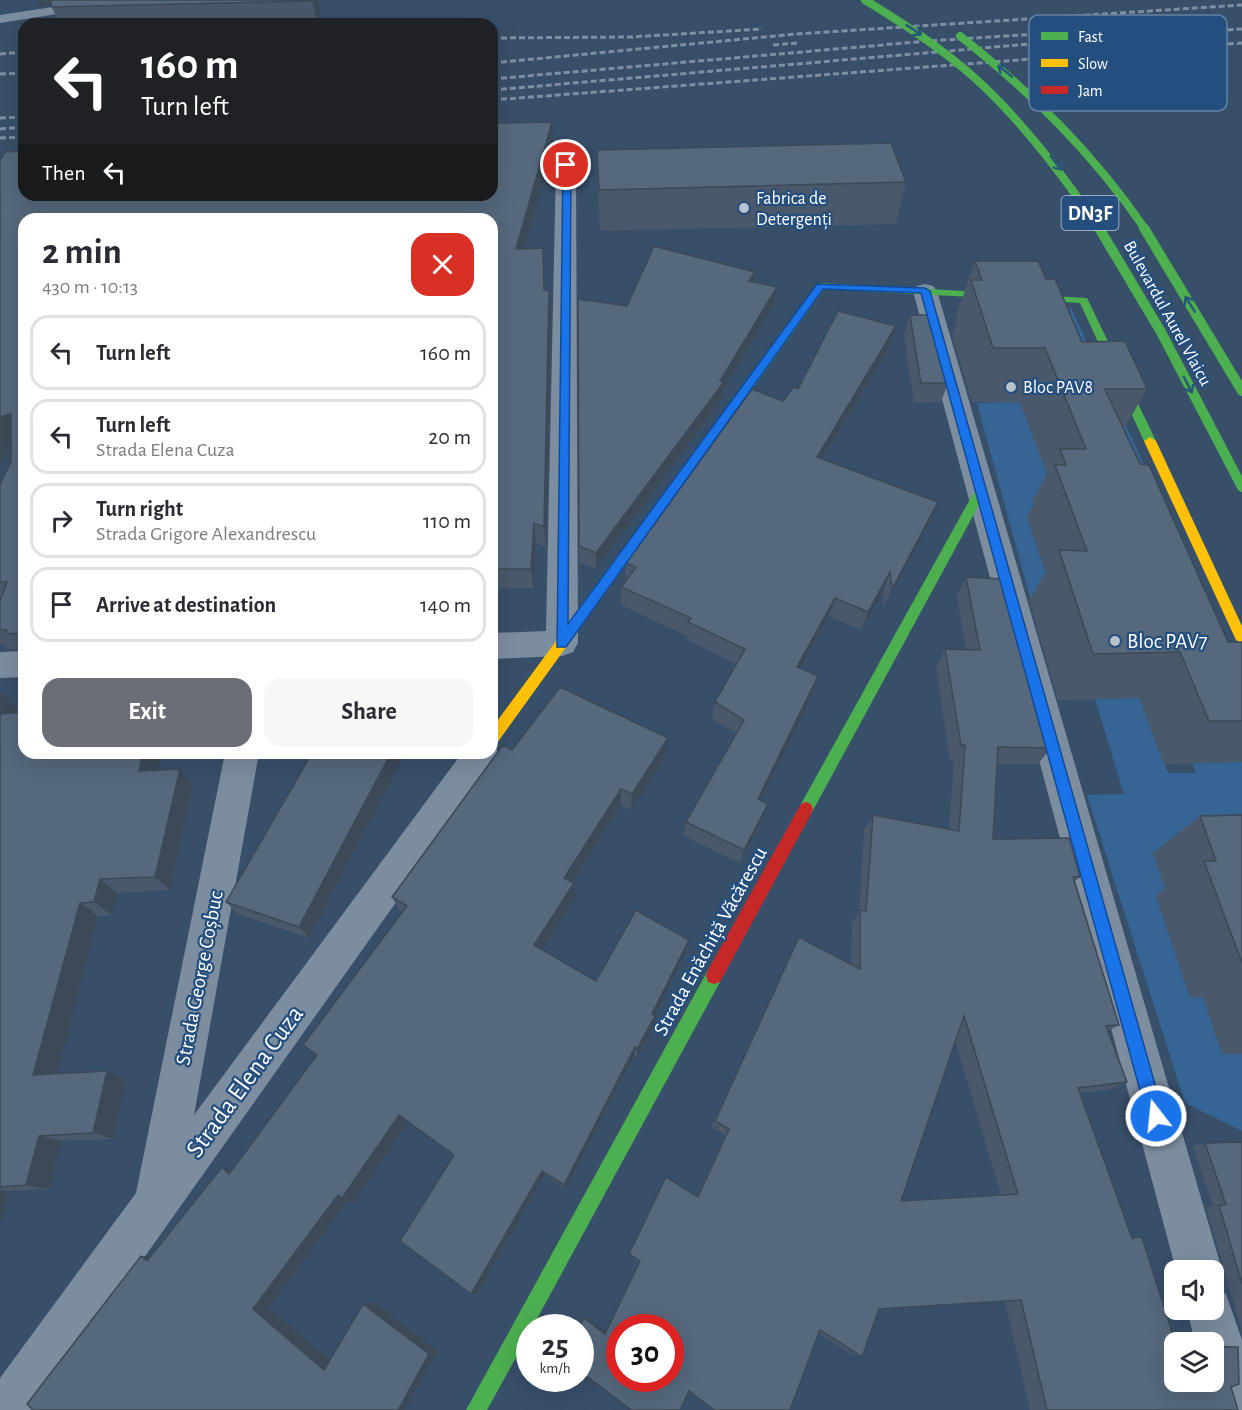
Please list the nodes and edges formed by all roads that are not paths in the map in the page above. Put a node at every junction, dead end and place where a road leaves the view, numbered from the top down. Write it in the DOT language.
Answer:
graph roads {
  1 [pos="121,0"];
  2 [pos="865,0"];
  3 [pos="0,19"];
  4 [pos="949,29"];
  5 [pos="1029,93"];
  6 [pos="1046,111"];
  7 [pos="566,165"];
  8 [pos="925,291"];
  9 [pos="1242,391"];
  10 [pos="1242,487"];
  11 [pos="980,492"];
  12 [pos="1242,640"];
  13 [pos="561,643"];
  14 [pos="498,646"];
  15 [pos="18,664"];
  16 [pos="0,665"];
  17 [pos="498,731"];
  18 [pos="241,759"];
  19 [pos="478,759"];
  20 [pos="156,1202"];
  21 [pos="1196,1260"];
  22 [pos="1213,1320"];
  23 [pos="6,1410"];
  24 [pos="476,1410"];
  25 [pos="1238,1410"];
  1 -- 3 [label="lane"];
  2 -- 10 [label="street, Bulevardul Aurel Vlaicu / DN3F, one-way, bridge"];
  5 -- 4 [label="street, Bulevardul Aurel Vlaicu / DN3F, one-way, bridge"];
  9 -- 6 [label="street, Bulevardul Aurel Vlaicu / DN3F, one-way, bridge"];
  7 -- 13 [label="street"];
  8 -- 11 [label="street"];
  8 -- 12 [label="street"];
  8 -- 13 [label="street"];
  11 -- 21 [label="street"];
  11 -- 24 [label="street, Strada Enăchiță Văcărescu"];
  13 -- 14 [label="street"];
  13 -- 17 [label="street"];
  15 -- 16 [label="street"];
  18 -- 20 [label="street, Strada George Coșbuc"];
  19 -- 20 [label="street, Strada Elena Cuza"];
  20 -- 23 [label="street, Strada Elena Cuza"];
  22 -- 25 [label="street"];
}
